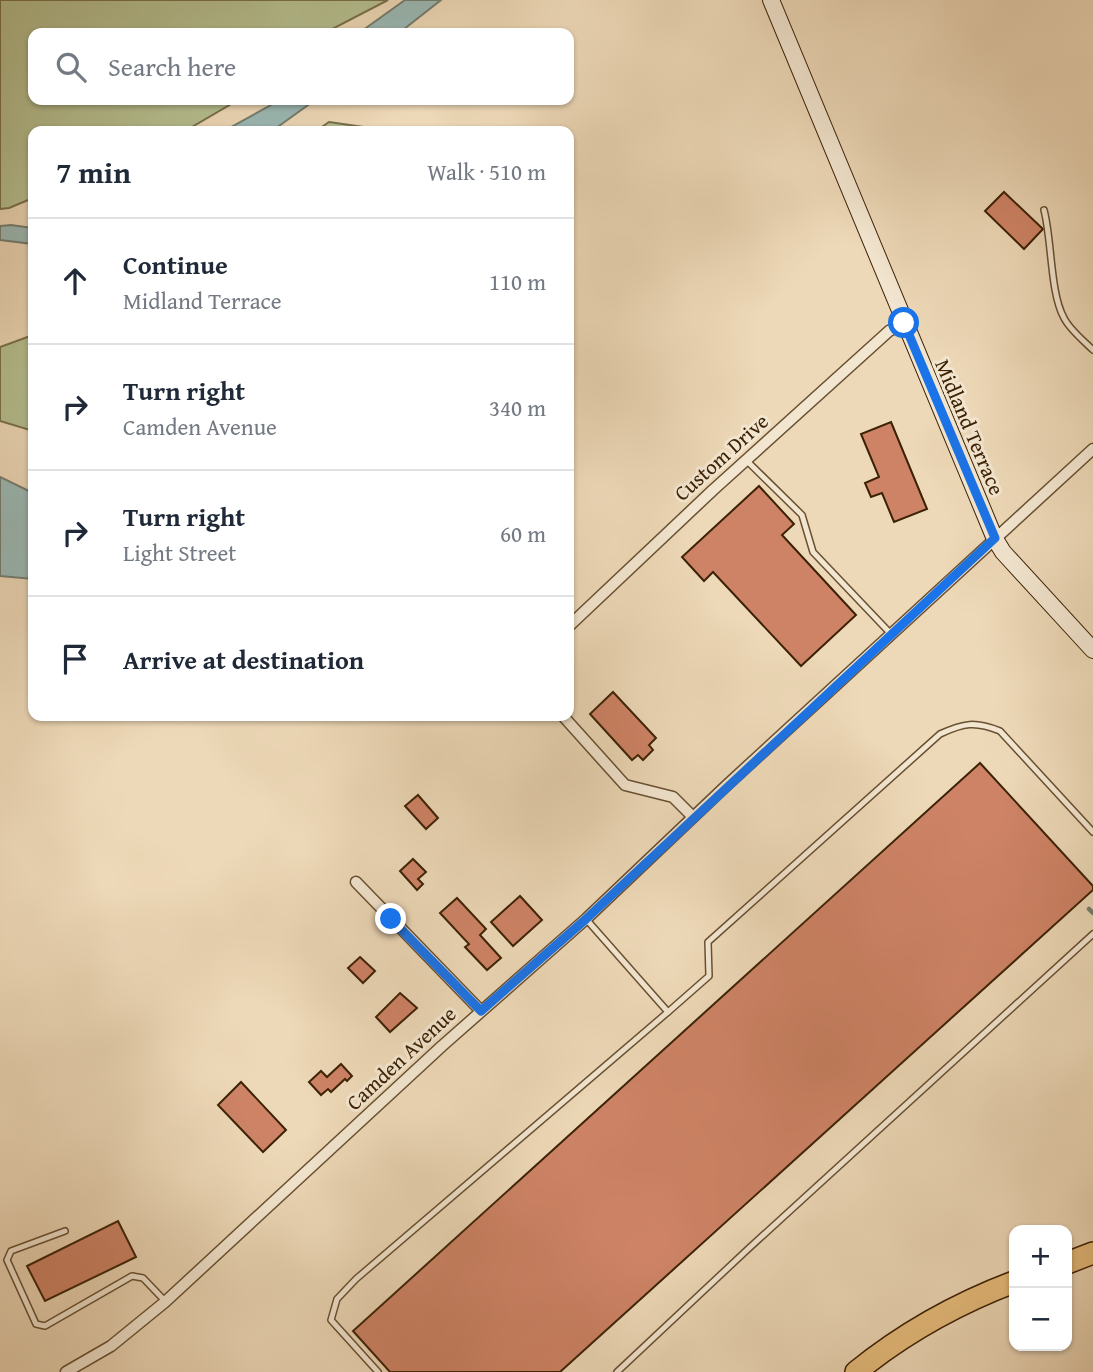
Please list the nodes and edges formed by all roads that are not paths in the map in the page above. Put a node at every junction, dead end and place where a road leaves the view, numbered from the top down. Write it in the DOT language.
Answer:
graph roads {
  1 [pos="771,0"];
  2 [pos="1044,210"];
  3 [pos="904,323"];
  4 [pos="1093,350"];
  5 [pos="1093,449"];
  6 [pos="746,460"];
  7 [pos="995,538"];
  8 [pos="574,621"];
  9 [pos="891,634"];
  10 [pos="1093,650"];
  11 [pos="567,721"];
  12 [pos="693,817"];
  13 [pos="1093,832"];
  14 [pos="356,882"];
  15 [pos="586,919"];
  16 [pos="1093,934"];
  17 [pos="481,1011"];
  18 [pos="668,1012"];
  19 [pos="65,1231"];
  20 [pos="1093,1253"];
  21 [pos="1072,1261"];
  22 [pos="1009,1284"];
  23 [pos="165,1302"];
  24 [pos="66,1372"];
  25 [pos="378,1372"];
  26 [pos="617,1372"];
  27 [pos="856,1372"];
  1 -- 3 [label="street, Midland Terrace"];
  2 -- 4 [label="lane"];
  3 -- 6 [label="street, Custom Drive"];
  3 -- 7 [label="street, Midland Terrace"];
  5 -- 7 [label="street, Camden Avenue"];
  6 -- 8 [label="street, Custom Drive"];
  6 -- 9 [label="lane"];
  7 -- 9 [label="street, Camden Avenue"];
  7 -- 10 [label="street, Midland Terrace"];
  9 -- 12 [label="street, Camden Avenue"];
  11 -- 12 [label="street"];
  12 -- 15 [label="street, Camden Avenue"];
  13 -- 18 [label="lane"];
  14 -- 17 [label="street"];
  15 -- 17 [label="street, Camden Avenue"];
  15 -- 18 [label="lane"];
  16 -- 26 [label="lane"];
  17 -- 23 [label="street, Camden Avenue"];
  18 -- 25 [label="lane"];
  19 -- 23 [label="lane"];
  20 -- 21 [label="highway"];
  22 -- 27 [label="highway"];
  23 -- 24 [label="street, Camden Avenue"];
}
